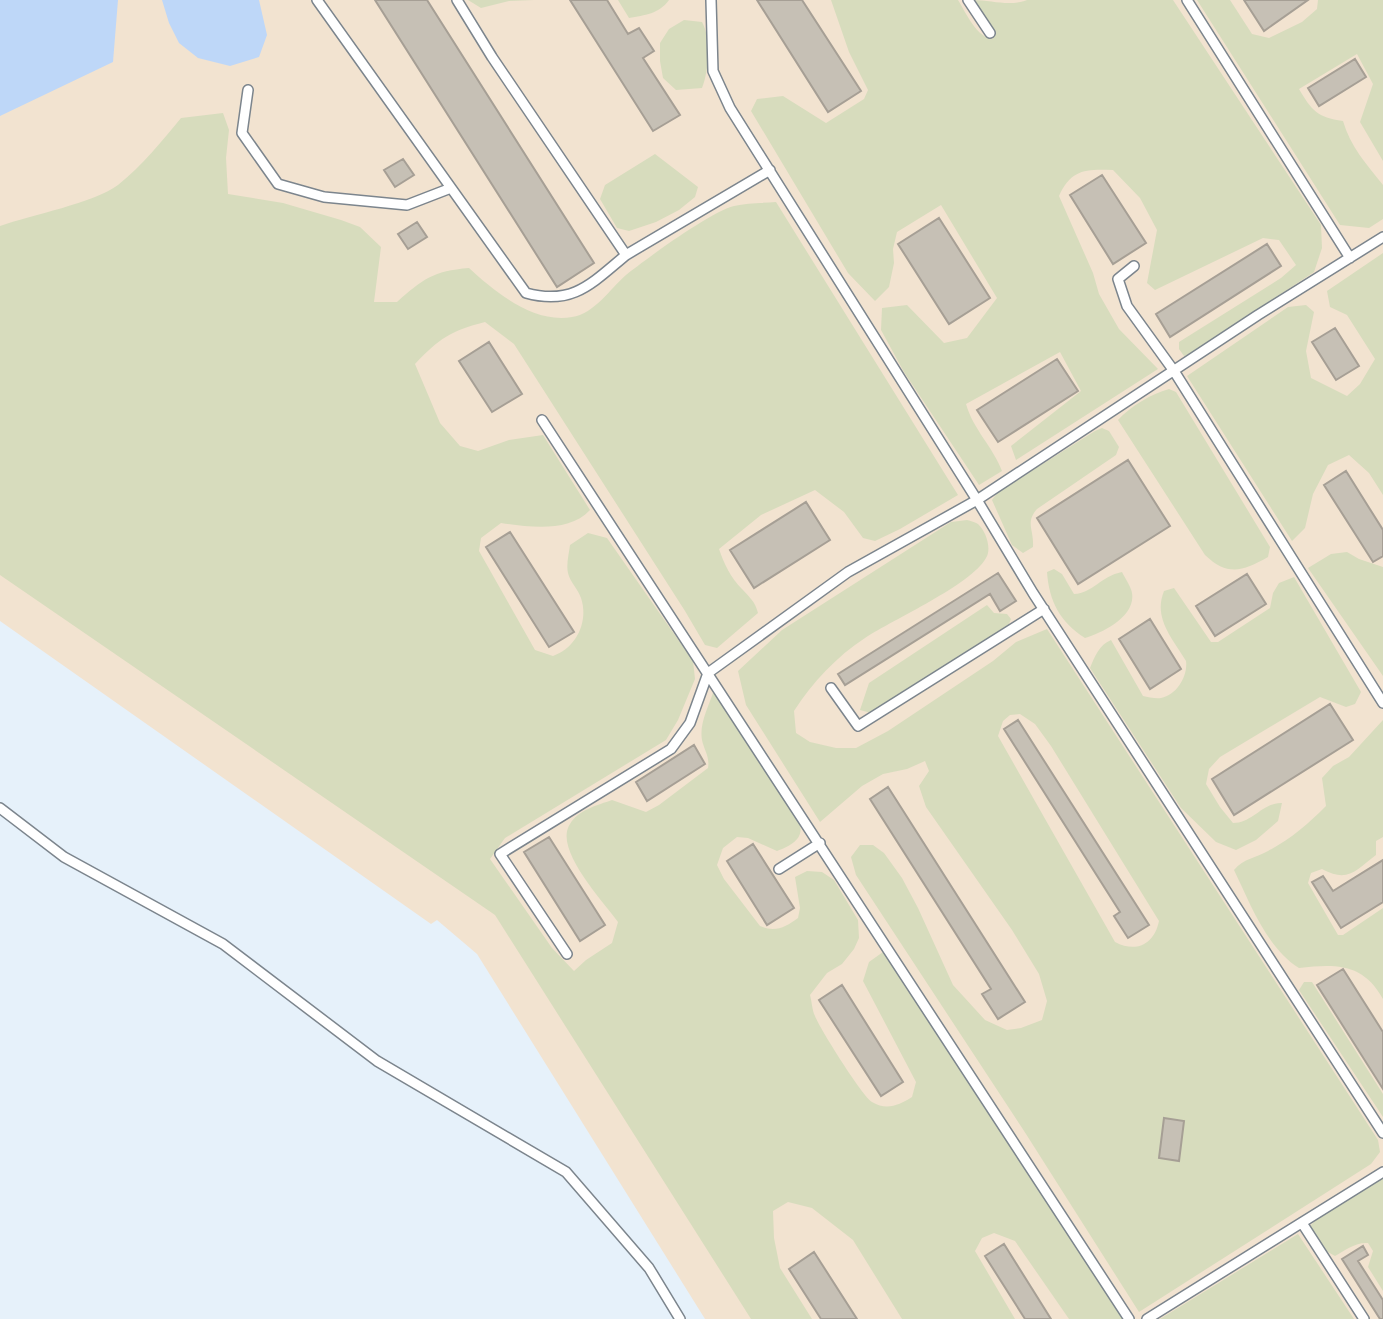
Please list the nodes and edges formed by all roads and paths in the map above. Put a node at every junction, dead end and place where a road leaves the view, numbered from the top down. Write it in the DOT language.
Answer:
graph roads {
  1 [pos="317,0"];
  2 [pos="457,0"];
  3 [pos="711,0"];
  4 [pos="968,0"];
  5 [pos="1187,0"];
  6 [pos="990,33"];
  7 [pos="248,90"];
  8 [pos="770,170"];
  9 [pos="451,188"];
  10 [pos="1383,237"];
  11 [pos="626,255"];
  12 [pos="1350,258"];
  13 [pos="1134,266"];
  14 [pos="1174,371"];
  15 [pos="542,420"];
  16 [pos="977,500"];
  17 [pos="1044,609"];
  18 [pos="708,673"];
  19 [pos="831,688"];
  20 [pos="1383,702"];
  21 [pos="0,808"];
  22 [pos="820,843"];
  23 [pos="779,869"];
  24 [pos="568,954"];
  25 [pos="1383,1133"];
  26 [pos="1383,1172"];
  27 [pos="1302,1223"];
  28 [pos="680,1319"];
  29 [pos="1129,1319"];
  30 [pos="1147,1319"];
  31 [pos="1364,1319"];
  1 -- 9 [label="lane"];
  2 -- 11 [label="lane"];
  3 -- 8 [label="lane"];
  4 -- 6 [label="lane"];
  5 -- 12 [label="lane"];
  7 -- 9 [label="lane"];
  8 -- 11 [label="lane"];
  8 -- 16 [label="lane"];
  9 -- 11 [label="lane"];
  10 -- 12 [label="lane"];
  12 -- 14 [label="lane"];
  13 -- 14 [label="lane"];
  14 -- 16 [label="lane"];
  14 -- 20 [label="lane"];
  15 -- 18 [label="lane"];
  16 -- 17 [label="lane"];
  16 -- 18 [label="lane"];
  17 -- 19 [label="lane"];
  17 -- 25 [label="lane"];
  18 -- 22 [label="lane"];
  18 -- 24 [label="lane"];
  21 -- 28 [label="lane"];
  22 -- 23 [label="lane"];
  22 -- 29 [label="lane"];
  26 -- 27 [label="lane"];
  27 -- 30 [label="lane"];
  27 -- 31 [label="lane"];
}
